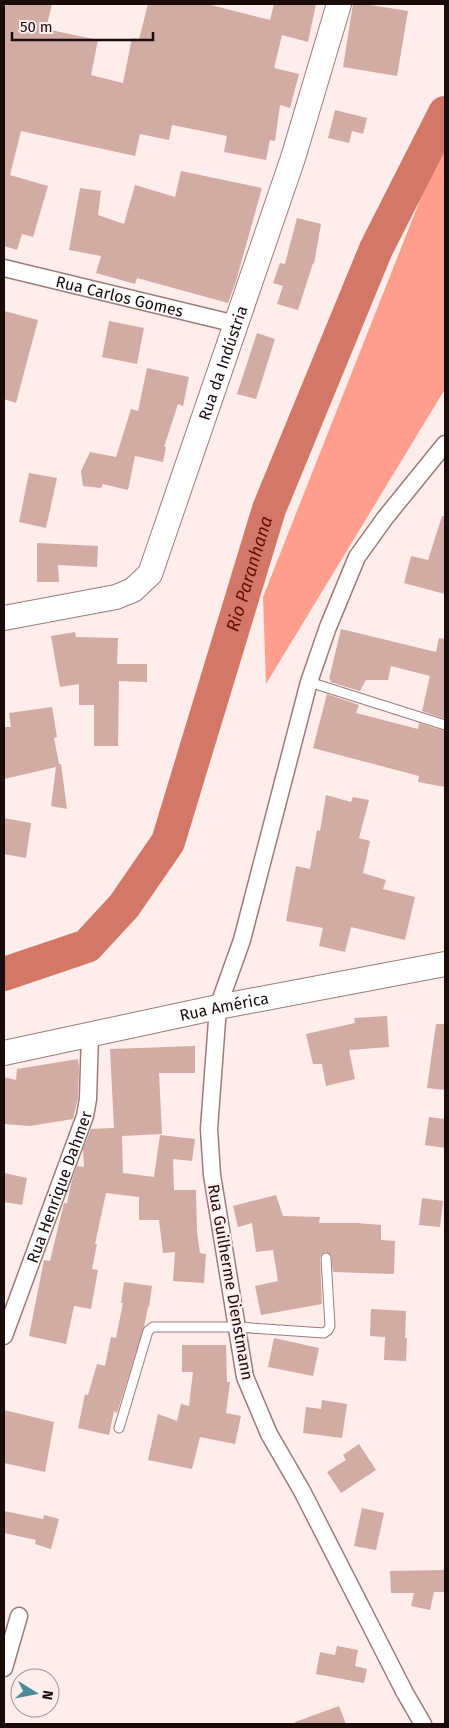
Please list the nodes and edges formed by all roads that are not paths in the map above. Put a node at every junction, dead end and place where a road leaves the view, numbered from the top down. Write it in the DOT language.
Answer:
graph roads {
  1 [pos="339,4"];
  2 [pos="4,268"];
  3 [pos="236,324"];
  4 [pos="445,444"];
  5 [pos="4,618"];
  6 [pos="309,682"];
  7 [pos="445,725"];
  8 [pos="445,964"];
  9 [pos="218,1007"];
  10 [pos="90,1034"];
  11 [pos="4,1053"];
  12 [pos="326,1258"];
  13 [pos="236,1328"];
  14 [pos="4,1336"];
  15 [pos="119,1428"];
  16 [pos="19,1616"];
  17 [pos="4,1668"];
  18 [pos="423,1724"];
  1 -- 3 [label="main road, Rua da Indústria"];
  2 -- 3 [label="street, Rua Carlos Gomes"];
  3 -- 5 [label="main road, Rua da Indústria"];
  4 -- 6 [label="street, Rua Guilherme Dienstmann"];
  6 -- 7 [label="lane"];
  6 -- 9 [label="street, Rua Guilherme Dienstmann"];
  8 -- 9 [label="main road, Rua América"];
  9 -- 10 [label="main road, Rua América"];
  9 -- 13 [label="street, Rua Guilherme Dienstmann"];
  10 -- 11 [label="main road, Rua América"];
  10 -- 14 [label="street, Rua Henrique Dahmer"];
  12 -- 13 [label="lane"];
  13 -- 15 [label="lane"];
  13 -- 18 [label="street, Rua Guilherme Dienstmann"];
  16 -- 17 [label="street"];
}
